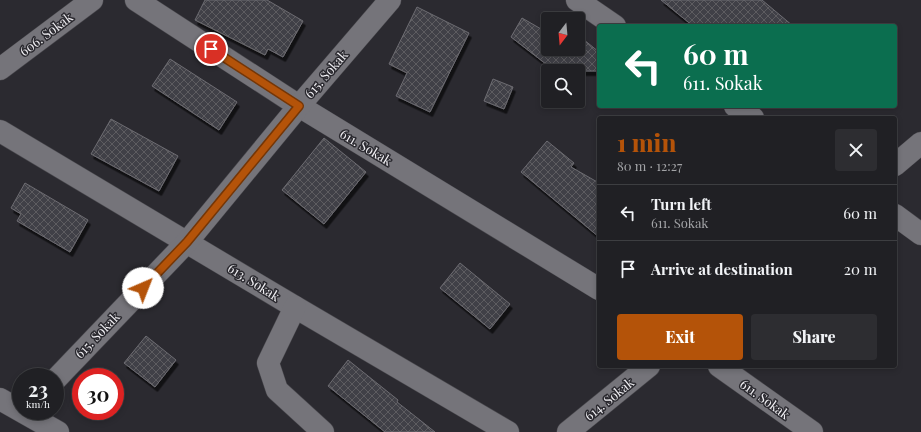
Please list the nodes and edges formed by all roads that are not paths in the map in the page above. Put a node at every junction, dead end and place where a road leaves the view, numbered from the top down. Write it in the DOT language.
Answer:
graph roads {
  1 [pos="92,0"];
  2 [pos="136,0"];
  3 [pos="390,0"];
  4 [pos="577,0"];
  5 [pos="613,24"];
  6 [pos="0,69"];
  7 [pos="299,106"];
  8 [pos="738,108"];
  9 [pos="750,116"];
  10 [pos="0,131"];
  11 [pos="921,143"];
  12 [pos="897,163"];
  13 [pos="897,216"];
  14 [pos="921,234"];
  15 [pos="187,242"];
  16 [pos="597,288"];
  17 [pos="295,307"];
  18 [pos="648,368"];
  19 [pos="723,368"];
  20 [pos="64,371"];
  21 [pos="0,399"];
  22 [pos="12,406"];
  23 [pos="38,420"];
  24 [pos="58,432"];
  25 [pos="323,432"];
  26 [pos="508,432"];
  27 [pos="568,432"];
  28 [pos="812,432"];
  1 -- 6 [label="street, 606. Sokak"];
  2 -- 7 [label="street, 611. Sokak"];
  3 -- 7 [label="street, 615. Sokak"];
  4 -- 5 [label="street"];
  7 -- 15 [label="street, 615. Sokak"];
  7 -- 16 [label="street, 611. Sokak"];
  8 -- 9 [label="street"];
  10 -- 15 [label="street, 613. Sokak"];
  11 -- 12 [label="street"];
  13 -- 14 [label="street"];
  15 -- 17 [label="street, 613. Sokak"];
  15 -- 20 [label="street, 615. Sokak"];
  17 -- 25 [label="street"];
  17 -- 26 [label="street, 613. Sokak"];
  18 -- 27 [label="street, 614. Sokak"];
  19 -- 28 [label="street, 611. Sokak"];
  21 -- 22 [label="street"];
  23 -- 24 [label="street"];
}
